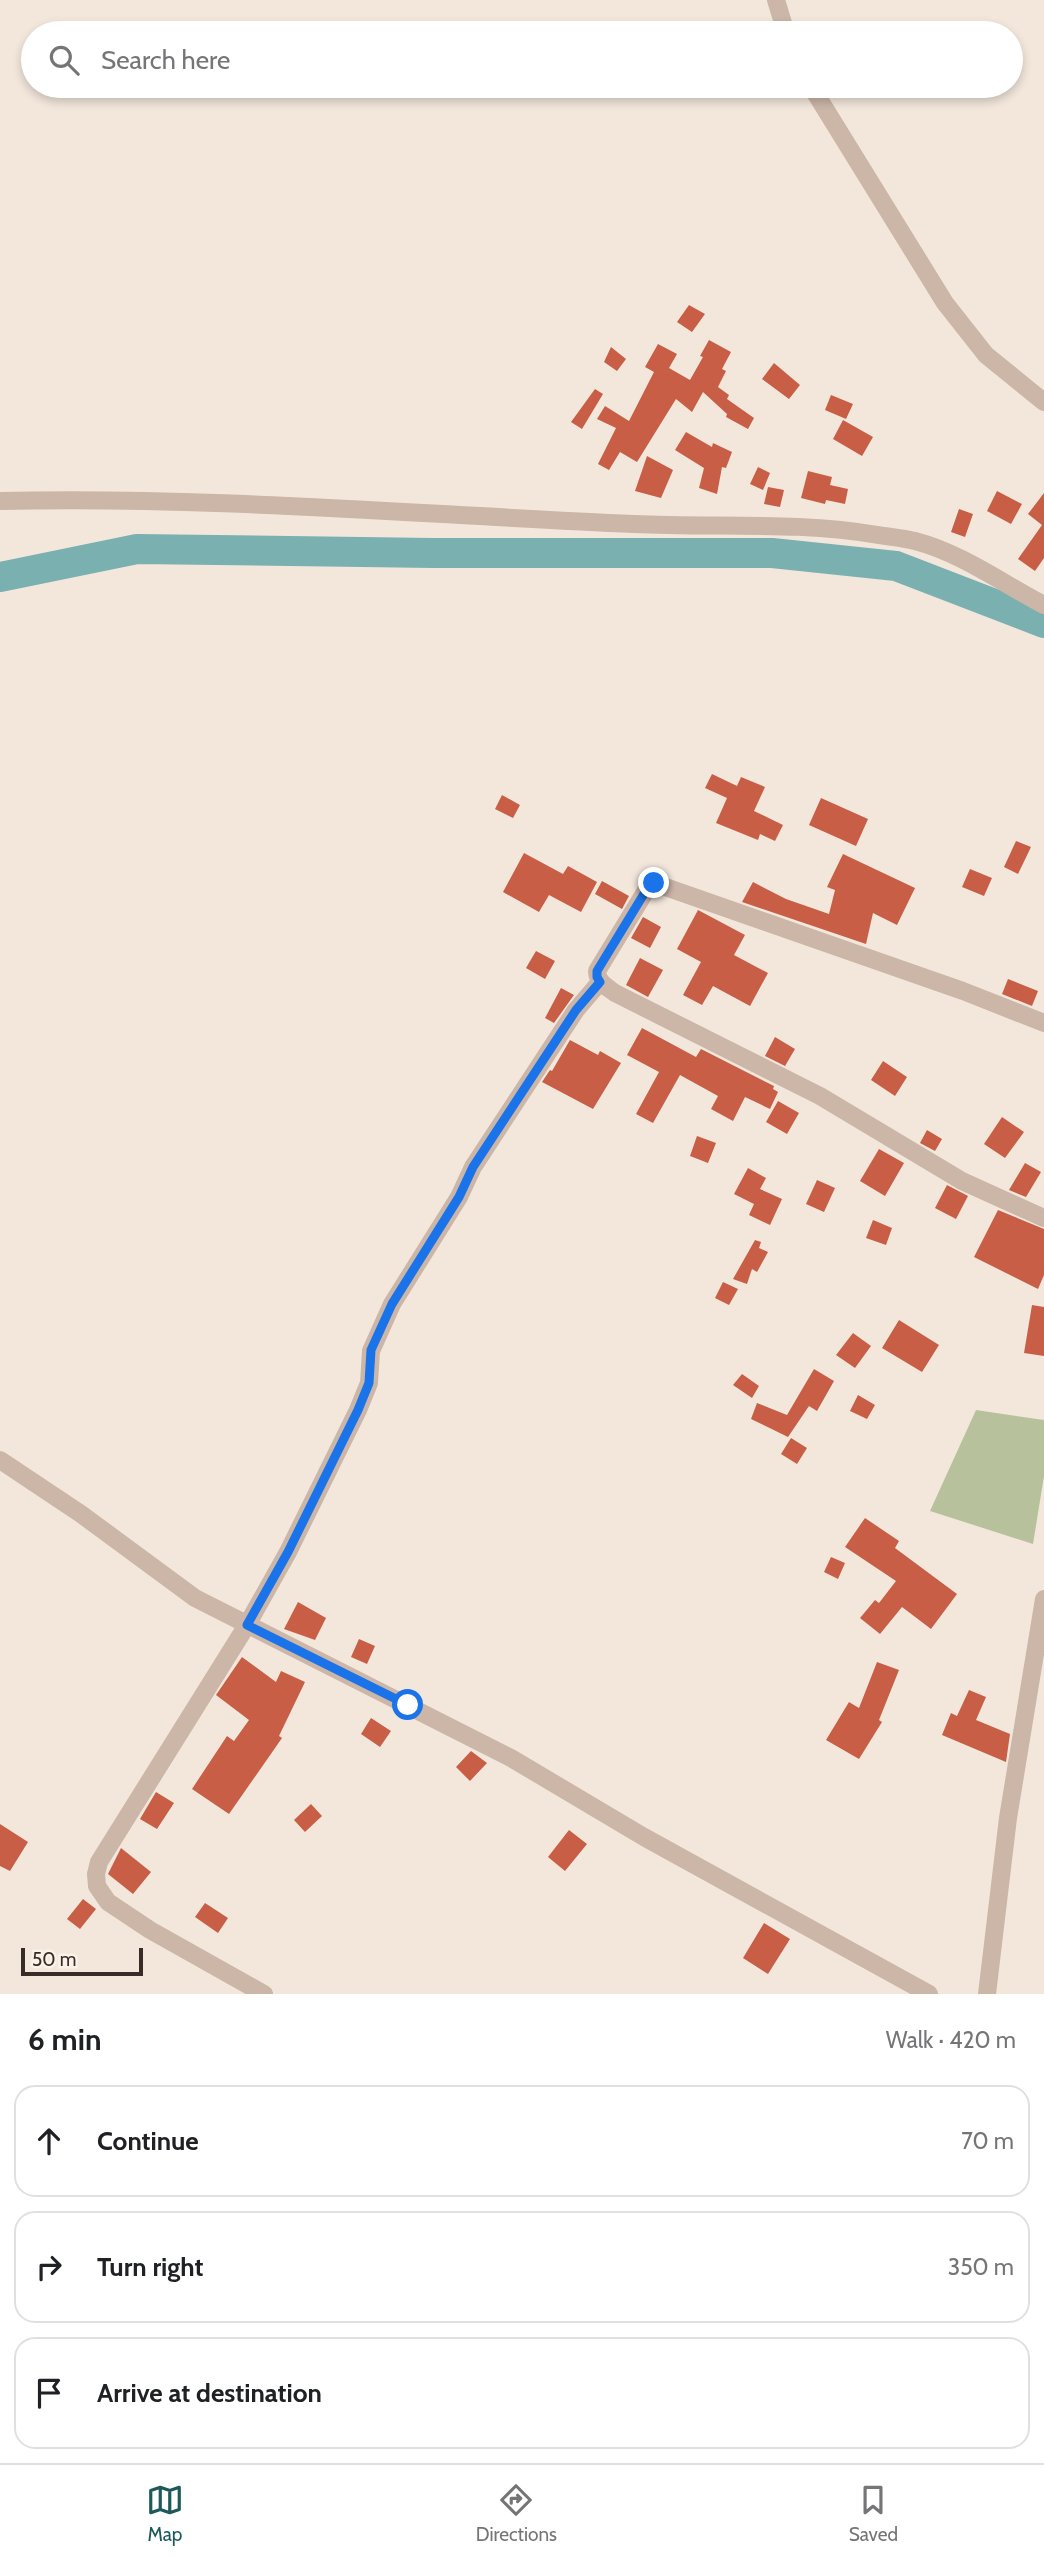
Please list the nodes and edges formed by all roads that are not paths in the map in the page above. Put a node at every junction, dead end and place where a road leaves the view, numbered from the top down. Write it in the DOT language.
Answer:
graph roads {
  1 [pos="776,0"];
  2 [pos="782,21"];
  3 [pos="818,98"];
  4 [pos="1044,402"];
  5 [pos="0,501"];
  6 [pos="1044,605"];
  7 [pos="600,982"];
  8 [pos="1044,1023"];
  9 [pos="1044,1218"];
  10 [pos="0,1460"];
  11 [pos="1044,1598"];
  12 [pos="247,1625"];
  13 [pos="1041,1636"];
  14 [pos="264,1994"];
  15 [pos="929,1994"];
  16 [pos="987,1994"];
  1 -- 2 [label="street"];
  3 -- 4 [label="street"];
  5 -- 6 [label="street"];
  7 -- 8 [label="street"];
  7 -- 9 [label="street"];
  7 -- 12 [label="street"];
  10 -- 12 [label="street"];
  11 -- 13 [label="street"];
  12 -- 14 [label="street"];
  12 -- 15 [label="street"];
  13 -- 16 [label="street"];
}
